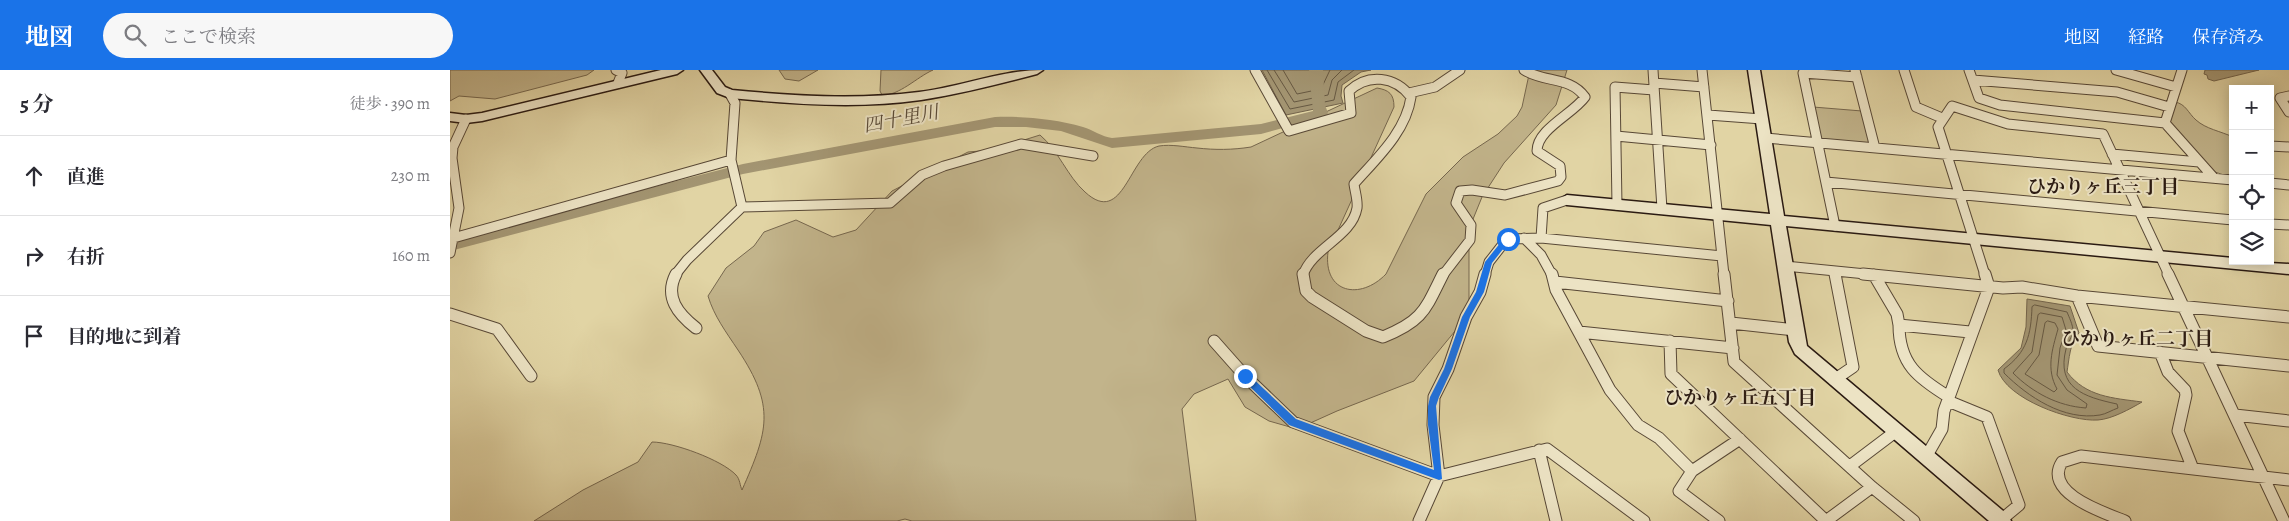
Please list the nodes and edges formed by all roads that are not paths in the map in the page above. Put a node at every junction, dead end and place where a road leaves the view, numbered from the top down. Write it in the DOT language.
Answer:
graph roads {
  1 [pos="616,70"];
  2 [pos="677,70"];
  3 [pos="706,70"];
  4 [pos="1037,70"];
  5 [pos="1255,70"];
  6 [pos="1460,70"];
  7 [pos="1524,70"];
  8 [pos="1653,70"];
  9 [pos="1702,70"];
  10 [pos="1754,70"];
  11 [pos="1904,70"];
  12 [pos="1969,70"];
  13 [pos="2116,70"];
  14 [pos="2182,70"];
  15 [pos="1856,74"];
  16 [pos="1973,80"];
  17 [pos="618,84"];
  18 [pos="1654,87"];
  19 [pos="1704,87"];
  20 [pos="2176,87"];
  21 [pos="1409,93"];
  22 [pos="730,94"];
  23 [pos="2289,96"];
  24 [pos="2169,107"];
  25 [pos="2289,112"];
  26 [pos="1708,115"];
  27 [pos="450,117"];
  28 [pos="1942,118"];
  29 [pos="466,119"];
  30 [pos="1762,119"];
  31 [pos="2165,123"];
  32 [pos="1616,136"];
  33 [pos="1765,138"];
  34 [pos="1657,140"];
  35 [pos="1817,143"];
  36 [pos="1711,145"];
  37 [pos="2274,146"];
  38 [pos="2289,147"];
  39 [pos="1875,148"];
  40 [pos="2112,154"];
  41 [pos="1947,155"];
  42 [pos="1093,156"];
  43 [pos="731,160"];
  44 [pos="2199,162"];
  45 [pos="2120,170"];
  46 [pos="2214,178"];
  47 [pos="2229,180"];
  48 [pos="1826,182"];
  49 [pos="2274,184"];
  50 [pos="2289,185"];
  51 [pos="1959,194"];
  52 [pos="1566,200"];
  53 [pos="1617,205"];
  54 [pos="742,207"];
  55 [pos="1662,209"];
  56 [pos="2138,211"];
  57 [pos="1718,214"];
  58 [pos="1776,220"];
  59 [pos="2229,220"];
  60 [pos="2274,224"];
  61 [pos="2289,225"];
  62 [pos="1835,226"];
  63 [pos="1524,238"];
  64 [pos="1541,238"];
  65 [pos="1973,238"];
  66 [pos="452,239"];
  67 [pos="450,253"];
  68 [pos="1722,256"];
  69 [pos="2160,257"];
  70 [pos="1785,266"];
  71 [pos="2289,269"];
  72 [pos="1834,271"];
  73 [pos="1874,276"];
  74 [pos="1555,282"];
  75 [pos="1988,286"];
  76 [pos="2077,296"];
  77 [pos="1728,301"];
  78 [pos="2183,306"];
  79 [pos="450,314"];
  80 [pos="2289,317"];
  81 [pos="1731,323"];
  82 [pos="1899,325"];
  83 [pos="696,328"];
  84 [pos="1795,330"];
  85 [pos="1579,332"];
  86 [pos="1970,332"];
  87 [pos="1214,341"];
  88 [pos="1670,341"];
  89 [pos="1733,348"];
  90 [pos="2160,352"];
  91 [pos="2208,357"];
  92 [pos="2289,366"];
  93 [pos="530,376"];
  94 [pos="1834,380"];
  95 [pos="1949,399"];
  96 [pos="2235,415"];
  97 [pos="2289,421"];
  98 [pos="1895,432"];
  99 [pos="1740,439"];
  100 [pos="1539,450"];
  101 [pos="1926,457"];
  102 [pos="1850,466"];
  103 [pos="2193,469"];
  104 [pos="1692,471"];
  105 [pos="1439,476"];
  106 [pos="2264,477"];
  107 [pos="2289,480"];
  108 [pos="1872,486"];
  109 [pos="1420,521"];
  110 [pos="1556,521"];
  111 [pos="1644,521"];
  112 [pos="1719,521"];
  113 [pos="1914,521"];
  114 [pos="2001,521"];
  115 [pos="2125,521"];
  116 [pos="2284,521"];
  1 -- 17 [label="street"];
  2 -- 17 [label="street"];
  3 -- 22 [label="street"];
  4 -- 22 [label="street"];
  5 -- 21 [label="street"];
  6 -- 21 [label="street"];
  7 -- 21 [label="street"];
  8 -- 18 [label="street"];
  9 -- 19 [label="street"];
  10 -- 30 [label="street"];
  11 -- 28 [label="street"];
  12 -- 16 [label="street"];
  13 -- 20 [label="street"];
  14 -- 20 [label="street"];
  15 -- 35 [label="street"];
  15 -- 39 [label="street"];
  16 -- 24 [label="street"];
  16 -- 31 [label="street"];
  17 -- 29 [label="street"];
  18 -- 19 [label="street"];
  18 -- 32 [label="street"];
  18 -- 34 [label="street"];
  19 -- 26 [label="street"];
  20 -- 24 [label="street"];
  22 -- 43 [label="street"];
  23 -- 25 [label="street"];
  24 -- 31 [label="street"];
  26 -- 30 [label="street"];
  26 -- 36 [label="street"];
  27 -- 29 [label="street"];
  28 -- 40 [label="street"];
  28 -- 41 [label="street"];
  29 -- 66 [label="street"];
  30 -- 33 [label="street"];
  31 -- 44 [label="street"];
  32 -- 34 [label="street"];
  32 -- 53 [label="street"];
  33 -- 35 [label="street"];
  33 -- 58 [label="street"];
  34 -- 36 [label="street"];
  34 -- 55 [label="street"];
  35 -- 39 [label="street"];
  35 -- 48 [label="street"];
  36 -- 57 [label="street"];
  37 -- 38 [label="street"];
  39 -- 41 [label="street"];
  40 -- 44 [label="street"];
  40 -- 45 [label="street"];
  41 -- 45 [label="street"];
  41 -- 51 [label="street"];
  42 -- 54 [label="street"];
  43 -- 54 [label="street"];
  43 -- 66 [label="street"];
  44 -- 46 [label="street"];
  45 -- 46 [label="street"];
  45 -- 56 [label="street"];
  46 -- 47 [label="street"];
  48 -- 51 [label="street"];
  48 -- 62 [label="street"];
  49 -- 50 [label="street"];
  51 -- 56 [label="street"];
  51 -- 65 [label="street"];
  52 -- 53 [label="street"];
  52 -- 64 [label="street"];
  53 -- 55 [label="street"];
  54 -- 83 [label="street"];
  55 -- 57 [label="street"];
  56 -- 59 [label="street"];
  56 -- 69 [label="street"];
  57 -- 58 [label="street"];
  57 -- 68 [label="street"];
  58 -- 62 [label="street"];
  58 -- 70 [label="street"];
  60 -- 61 [label="street"];
  62 -- 65 [label="street"];
  63 -- 64 [label="street"];
  63 -- 74 [label="street"];
  63 -- 105 [label="street"];
  64 -- 68 [label="street"];
  65 -- 69 [label="street"];
  65 -- 75 [label="street"];
  66 -- 67 [label="street"];
  68 -- 77 [label="street"];
  69 -- 71 [label="street"];
  69 -- 78 [label="street"];
  70 -- 72 [label="street"];
  70 -- 84 [label="street"];
  72 -- 73 [label="street"];
  72 -- 94 [label="street"];
  73 -- 75 [label="street"];
  73 -- 82 [label="street"];
  74 -- 77 [label="street"];
  74 -- 85 [label="street"];
  75 -- 76 [label="street"];
  75 -- 86 [label="street"];
  76 -- 78 [label="street"];
  76 -- 90 [label="street"];
  77 -- 81 [label="street"];
  78 -- 80 [label="street"];
  78 -- 91 [label="street"];
  79 -- 93 [label="street"];
  81 -- 84 [label="street"];
  81 -- 89 [label="street"];
  82 -- 86 [label="street"];
  82 -- 95 [label="street"];
  84 -- 94 [label="street"];
  85 -- 88 [label="street"];
  85 -- 104 [label="street"];
  86 -- 95 [label="street"];
  87 -- 105 [label="street"];
  88 -- 89 [label="street"];
  88 -- 99 [label="street"];
  89 -- 102 [label="street"];
  90 -- 91 [label="street"];
  90 -- 103 [label="street"];
  91 -- 92 [label="street"];
  91 -- 96 [label="street"];
  94 -- 98 [label="street"];
  95 -- 101 [label="street"];
  95 -- 114 [label="street"];
  96 -- 97 [label="street"];
  96 -- 106 [label="street"];
  98 -- 101 [label="street"];
  98 -- 102 [label="street"];
  99 -- 104 [label="street"];
  99 -- 108 [label="street"];
  100 -- 105 [label="street"];
  100 -- 110 [label="street"];
  100 -- 111 [label="street"];
  101 -- 114 [label="street"];
  102 -- 108 [label="street"];
  103 -- 106 [label="street"];
  103 -- 115 [label="street"];
  104 -- 112 [label="street"];
  105 -- 109 [label="street"];
  106 -- 107 [label="street"];
  106 -- 116 [label="street"];
  108 -- 113 [label="street"];
}
